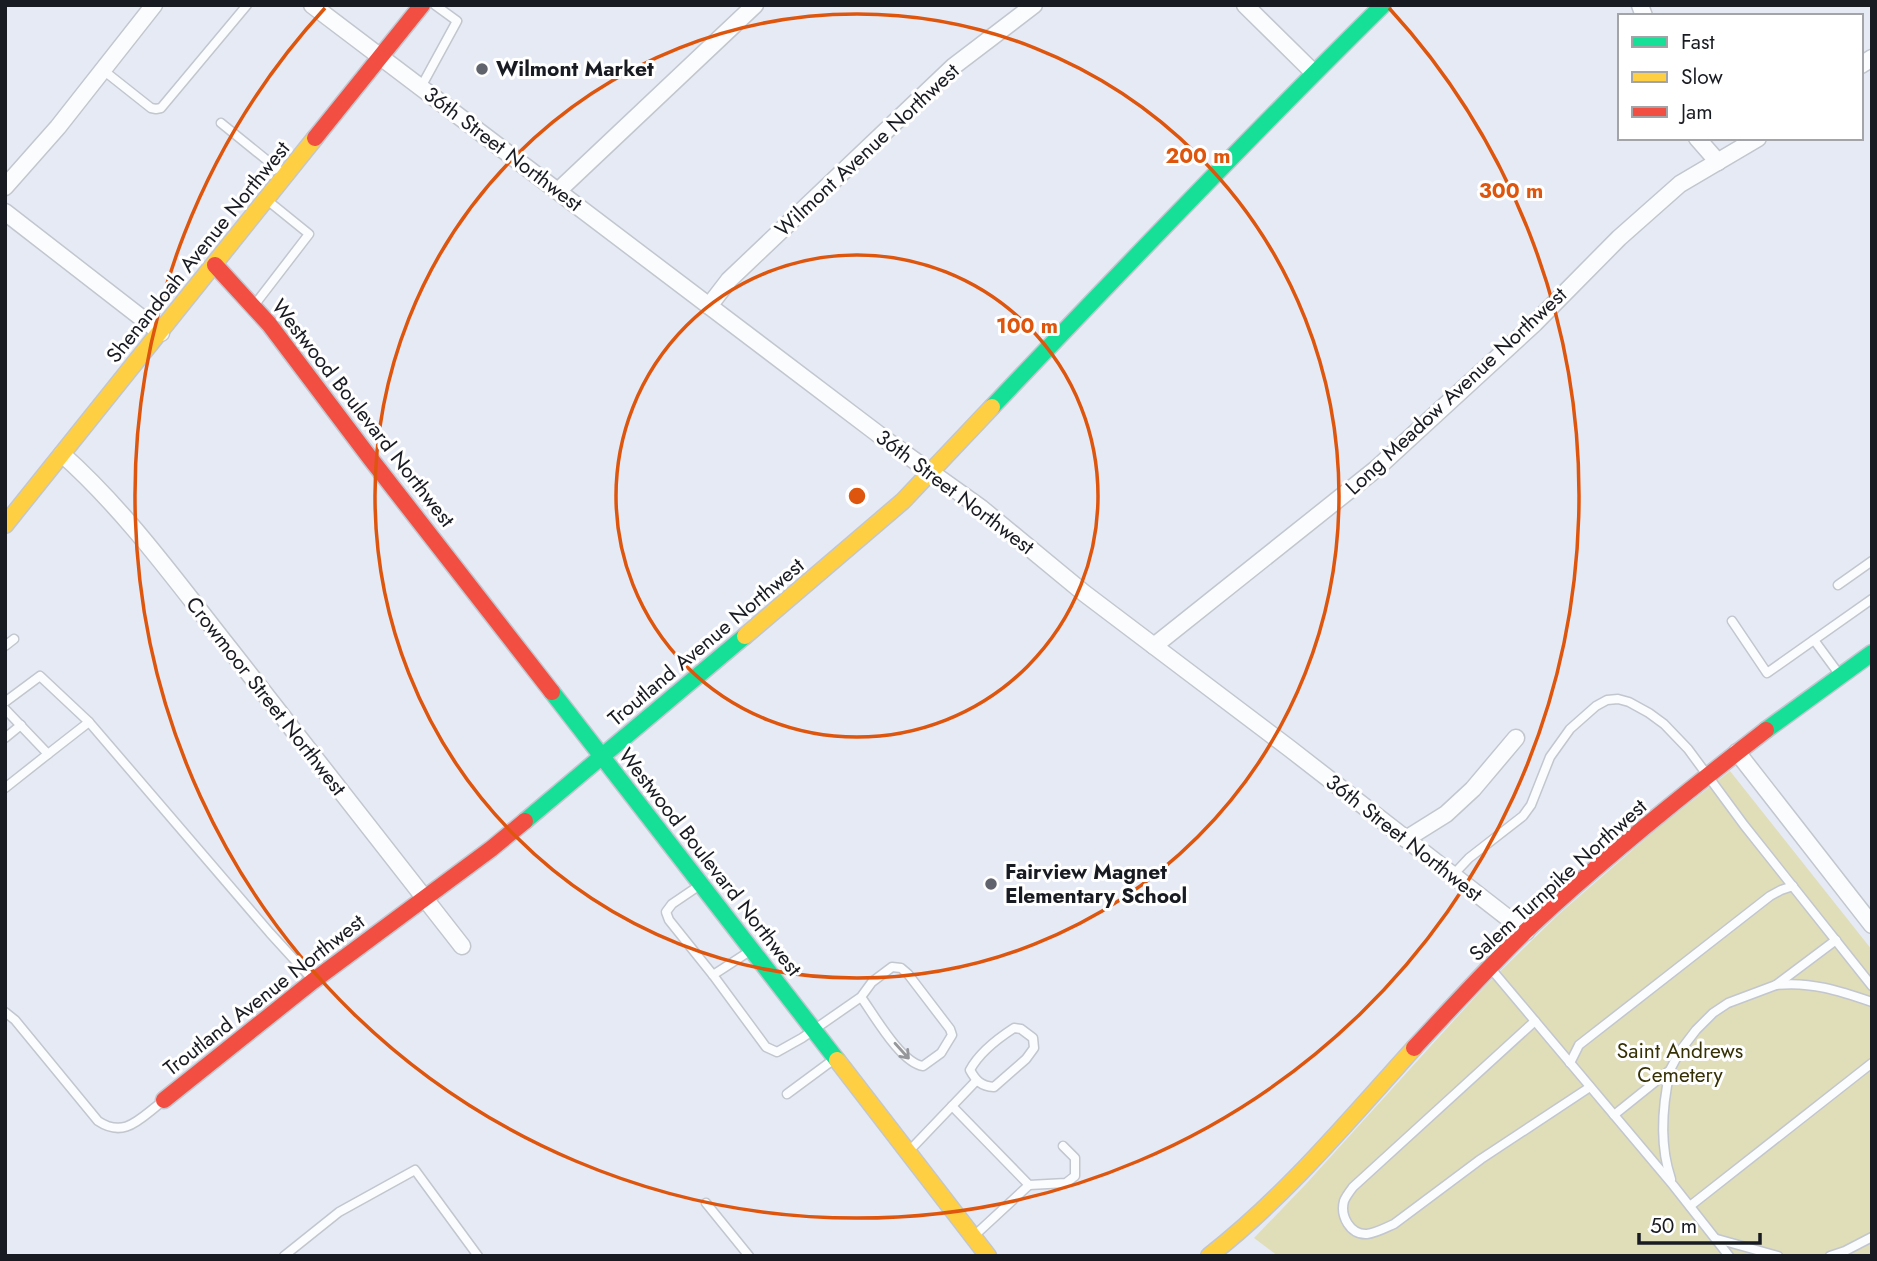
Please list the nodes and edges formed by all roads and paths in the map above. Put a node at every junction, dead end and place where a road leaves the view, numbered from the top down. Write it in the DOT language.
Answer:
graph roads {
  1 [pos="154,5"];
  2 [pos="247,5"];
  3 [pos="312,5"];
  4 [pos="422,5"];
  5 [pos="435,5"];
  6 [pos="755,5"];
  7 [pos="1034,5"];
  8 [pos="1245,5"];
  9 [pos="1383,5"];
  10 [pos="381,57"];
  11 [pos="103,70"];
  12 [pos="1314,73"];
  13 [pos="421,87"];
  14 [pos="221,123"];
  15 [pos="1699,140"];
  16 [pos="1755,140"];
  17 [pos="1718,162"];
  18 [pos="286,176"];
  19 [pos="5,187"];
  20 [pos="558,191"];
  21 [pos="267,200"];
  22 [pos="5,212"];
  23 [pos="215,265"];
  24 [pos="254,306"];
  25 [pos="709,306"];
  26 [pos="161,333"];
  27 [pos="62,454"];
  28 [pos="930,472"];
  29 [pos="5,524"];
  30 [pos="1872,561"];
  31 [pos="1838,585"];
  32 [pos="1872,599"];
  33 [pos="1732,621"];
  34 [pos="14,639"];
  35 [pos="1814,640"];
  36 [pos="5,646"];
  37 [pos="1154,646"];
  38 [pos="1872,653"];
  39 [pos="1840,675"];
  40 [pos="5,702"];
  41 [pos="5,709"];
  42 [pos="89,722"];
  43 [pos="21,725"];
  44 [pos="5,738"];
  45 [pos="1516,738"];
  46 [pos="1737,752"];
  47 [pos="48,754"];
  48 [pos="603,757"];
  49 [pos="1707,776"];
  50 [pos="5,788"];
  51 [pos="1406,839"];
  52 [pos="1453,875"];
  53 [pos="701,884"];
  54 [pos="1793,886"];
  55 [pos="425,899"];
  56 [pos="1872,925"];
  57 [pos="1526,932"];
  58 [pos="1836,940"];
  59 [pos="461,946"];
  60 [pos="752,949"];
  61 [pos="1490,967"];
  62 [pos="713,975"];
  63 [pos="313,981"];
  64 [pos="1776,985"];
  65 [pos="1872,986"];
  66 [pos="861,997"];
  67 [pos="1872,1002"];
  68 [pos="5,1012"];
  69 [pos="1535,1021"];
  70 [pos="813,1029"];
  71 [pos="836,1058"];
  72 [pos="1570,1063"];
  73 [pos="1872,1063"];
  74 [pos="1671,1070"];
  75 [pos="976,1081"];
  76 [pos="1590,1087"];
  77 [pos="787,1094"];
  78 [pos="164,1100"];
  79 [pos="952,1106"];
  80 [pos="1614,1115"];
  81 [pos="1063,1146"];
  82 [pos="908,1152"];
  83 [pos="1030,1185"];
  84 [pos="1673,1185"];
  85 [pos="706,1203"];
  86 [pos="1690,1206"];
  87 [pos="973,1237"];
  88 [pos="1872,1237"];
  89 [pos="1716,1239"];
  90 [pos="284,1256"];
  91 [pos="478,1256"];
  92 [pos="749,1256"];
  93 [pos="988,1256"];
  94 [pos="1209,1256"];
  95 [pos="1729,1256"];
  96 [pos="1778,1256"];
  97 [pos="1829,1256"];
  1 -- 11 [label="street"];
  2 -- 11 [label="lane"];
  3 -- 10 [label="street, 36th Street Northwest"];
  4 -- 10 [label="street, Shenandoah Avenue Northwest"];
  5 -- 13 [label="lane"];
  6 -- 20 [label="street"];
  7 -- 25 [label="street, Wilmont Avenue Northwest"];
  8 -- 12 [label="street"];
  9 -- 12 [label="street, Troutland Avenue Northwest"];
  10 -- 13 [label="street, 36th Street Northwest"];
  10 -- 18 [label="street, Shenandoah Avenue Northwest"];
  11 -- 19 [label="street"];
  12 -- 28 [label="street, Troutland Avenue Northwest"];
  13 -- 20 [label="street, 36th Street Northwest"];
  14 -- 18 [label="lane"];
  15 -- 17 [label="street"];
  16 -- 17 [label="street, Long Meadow Avenue Northwest"];
  17 -- 37 [label="street, Long Meadow Avenue Northwest"];
  18 -- 21 [label="street, Shenandoah Avenue Northwest"];
  20 -- 25 [label="street, 36th Street Northwest"];
  21 -- 23 [label="street, Shenandoah Avenue Northwest"];
  21 -- 24 [label="lane"];
  22 -- 26 [label="street"];
  23 -- 24 [label="street, Westwood Boulevard Northwest"];
  23 -- 26 [label="street, Shenandoah Avenue Northwest"];
  24 -- 48 [label="street, Westwood Boulevard Northwest"];
  25 -- 28 [label="street, 36th Street Northwest"];
  26 -- 27 [label="street, Shenandoah Avenue Northwest"];
  27 -- 29 [label="street, Shenandoah Avenue Northwest"];
  27 -- 55 [label="street, Crowmoor Street Northwest"];
  28 -- 37 [label="street, 36th Street Northwest"];
  28 -- 48 [label="street, Troutland Avenue Northwest"];
  30 -- 31 [label="lane"];
  32 -- 35 [label="lane"];
  33 -- 35 [label="lane"];
  34 -- 36 [label="lane"];
  35 -- 39 [label="lane"];
  37 -- 51 [label="street, 36th Street Northwest"];
  38 -- 39 [label="street, Salem Turnpike Northwest"];
  39 -- 46 [label="street, Salem Turnpike Northwest"];
  40 -- 42 [label="lane"];
  41 -- 43 [label="lane"];
  42 -- 47 [label="lane"];
  42 -- 63 [label="lane"];
  43 -- 44 [label="lane"];
  43 -- 47 [label="lane"];
  45 -- 51 [label="street"];
  46 -- 49 [label="street, Salem Turnpike Northwest"];
  46 -- 56 [label="street"];
  47 -- 50 [label="lane"];
  48 -- 53 [label="street, Westwood Boulevard Northwest"];
  48 -- 55 [label="street, Troutland Avenue Northwest"];
  49 -- 52 [label="lane"];
  49 -- 54 [label="lane"];
  49 -- 57 [label="street, Salem Turnpike Northwest"];
  51 -- 52 [label="street, 36th Street Northwest"];
  52 -- 57 [label="street, 36th Street Northwest"];
  53 -- 60 [label="street, Westwood Boulevard Northwest"];
  53 -- 62 [label="lane"];
  54 -- 58 [label="lane"];
  54 -- 72 [label="lane"];
  55 -- 59 [label="street, Crowmoor Street Northwest"];
  55 -- 63 [label="street, Troutland Avenue Northwest"];
  57 -- 61 [label="street, Salem Turnpike Northwest"];
  58 -- 64 [label="lane"];
  58 -- 65 [label="lane"];
  60 -- 62 [label="lane"];
  60 -- 70 [label="street, Westwood Boulevard Northwest"];
  61 -- 69 [label="lane"];
  61 -- 94 [label="street, Salem Turnpike Northwest"];
  62 -- 70 [label="lane"];
  63 -- 78 [label="street, Troutland Avenue Northwest"];
  64 -- 67 [label="lane"];
  64 -- 74 [label="lane"];
  66 -- 66 [label="lane, one-way"];
  66 -- 70 [label="lane"];
  68 -- 78 [label="lane, Troutland Avenue Northwest"];
  69 -- 72 [label="lane"];
  69 -- 76 [label="lane"];
  70 -- 71 [label="street, Westwood Boulevard Northwest"];
  71 -- 77 [label="lane"];
  71 -- 82 [label="street, Westwood Boulevard Northwest"];
  72 -- 76 [label="lane"];
  73 -- 86 [label="lane"];
  74 -- 80 [label="lane"];
  74 -- 84 [label="lane"];
  75 -- 75 [label="lane"];
  75 -- 79 [label="lane"];
  76 -- 80 [label="lane"];
  79 -- 82 [label="lane"];
  79 -- 83 [label="lane"];
  80 -- 84 [label="lane"];
  81 -- 83 [label="lane"];
  82 -- 87 [label="street, Westwood Boulevard Northwest"];
  83 -- 87 [label="lane"];
  84 -- 86 [label="lane"];
  85 -- 92 [label="lane"];
  86 -- 89 [label="lane"];
  87 -- 93 [label="street, Westwood Boulevard Northwest"];
  88 -- 97 [label="lane"];
  89 -- 95 [label="lane"];
  89 -- 96 [label="lane"];
  90 -- 91 [label="lane"];
}
